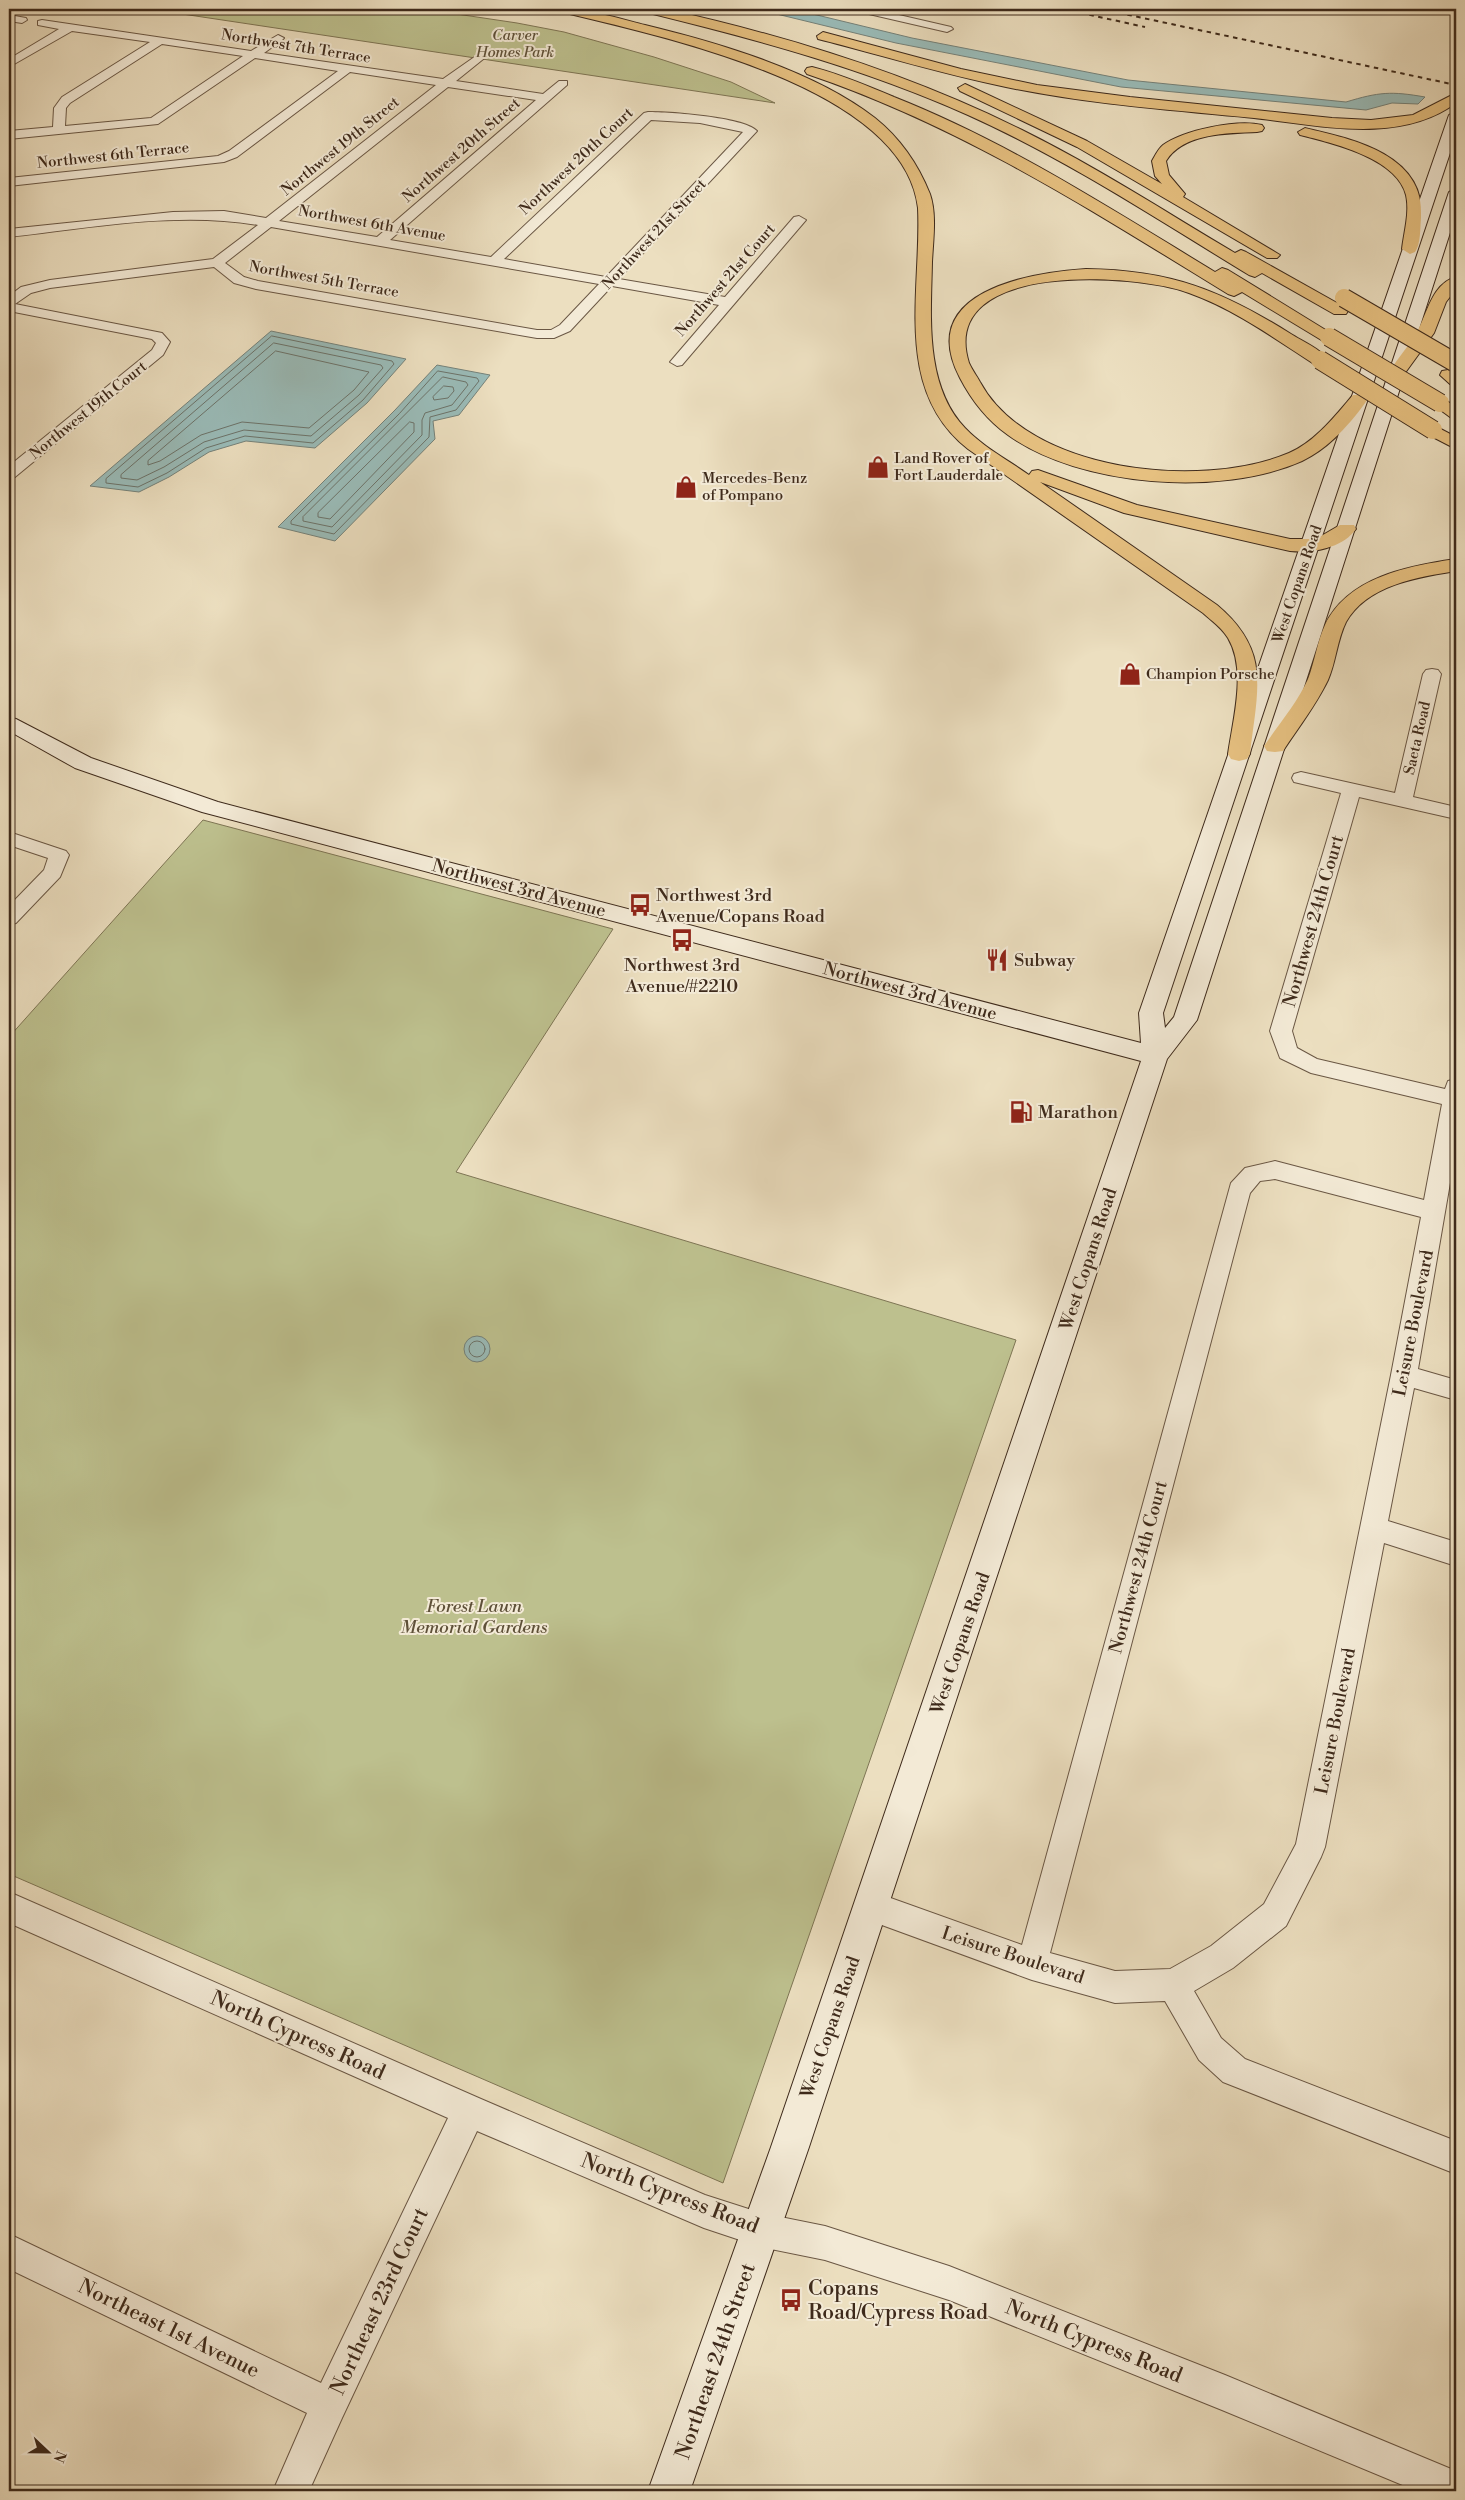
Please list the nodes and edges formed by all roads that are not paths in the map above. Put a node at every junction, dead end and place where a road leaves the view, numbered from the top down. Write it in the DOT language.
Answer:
graph roads {
  1 [pos="566,9"];
  2 [pos="597,9"];
  3 [pos="649,9"];
  4 [pos="676,9"];
  5 [pos="860,9"];
  6 [pos="9,18"];
  7 [pos="22,20"];
  8 [pos="42,23"];
  9 [pos="70,27"];
  10 [pos="947,29"];
  11 [pos="278,38"];
  12 [pos="160,41"];
  13 [pos="254,54"];
  14 [pos="483,54"];
  15 [pos="9,64"];
  16 [pos="347,68"];
  17 [pos="445,83"];
  18 [pos="563,83"];
  19 [pos="1456,97"];
  20 [pos="545,98"];
  21 [pos="1456,115"];
  22 [pos="59,130"];
  23 [pos="751,131"];
  24 [pos="9,135"];
  25 [pos="9,182"];
  26 [pos="1456,192"];
  27 [pos="1196,210"];
  28 [pos="799,220"];
  29 [pos="271,222"];
  30 [pos="9,233"];
  31 [pos="381,241"];
  32 [pos="1410,249"];
  33 [pos="495,261"];
  34 [pos="217,263"];
  35 [pos="610,281"];
  36 [pos="1456,282"];
  37 [pos="9,302"];
  38 [pos="728,302"];
  39 [pos="9,307"];
  40 [pos="1341,314"];
  41 [pos="554,334"];
  42 [pos="1360,336"];
  43 [pos="1325,348"];
  44 [pos="676,362"];
  45 [pos="1399,370"];
  46 [pos="1419,371"];
  47 [pos="1450,377"];
  48 [pos="937,394"];
  49 [pos="1359,399"];
  50 [pos="1456,413"];
  51 [pos="1437,416"];
  52 [pos="1456,426"];
  53 [pos="1456,444"];
  54 [pos="9,474"];
  55 [pos="1347,529"];
  56 [pos="1310,546"];
  57 [pos="1456,565"];
  58 [pos="1432,674"];
  59 [pos="9,724"];
  60 [pos="1275,746"];
  61 [pos="1239,754"];
  62 [pos="1301,778"];
  63 [pos="1351,790"];
  64 [pos="1402,801"];
  65 [pos="1456,813"];
  66 [pos="9,838"];
  67 [pos="9,918"];
  68 [pos="1288,1053"];
  69 [pos="1155,1056"];
  70 [pos="1455,1093"];
  71 [pos="1434,1211"];
  72 [pos="1404,1375"];
  73 [pos="1456,1390"];
  74 [pos="1373,1528"];
  75 [pos="1456,1554"];
  76 [pos="871,1906"];
  77 [pos="9,1907"];
  78 [pos="1032,1964"];
  79 [pos="1173,1985"];
  80 [pos="469,2111"];
  81 [pos="1456,2157"];
  82 [pos="761,2230"];
  83 [pos="9,2251"];
  84 [pos="329,2405"];
  85 [pos="1456,2489"];
  86 [pos="291,2491"];
  87 [pos="669,2491"];
  1 -- 43 [label="highway"];
  1 -- 48 [label="highway"];
  2 -- 43 [label="highway"];
  3 -- 40 [label="highway"];
  4 -- 40 [label="highway"];
  5 -- 10 [label="street"];
  6 -- 7 [label="street"];
  8 -- 9 [label="street, Northwest 7th Terrace"];
  9 -- 12 [label="street, Northwest 7th Terrace"];
  9 -- 15 [label="street"];
  11 -- 13 [label="street"];
  12 -- 13 [label="street, Northwest 7th Terrace"];
  12 -- 22 [label="street"];
  13 -- 16 [label="street, Northwest 7th Terrace"];
  13 -- 22 [label="street"];
  14 -- 17 [label="street, Northwest 19th Street"];
  16 -- 17 [label="street, Northwest 7th Terrace"];
  16 -- 25 [label="street, Northwest 6th Terrace"];
  17 -- 20 [label="street, Northwest 7th Terrace"];
  17 -- 29 [label="street, Northwest 19th Street"];
  18 -- 20 [label="street, Northwest 20th Street"];
  19 -- 27 [label="highway"];
  20 -- 31 [label="street, Northwest 20th Street"];
  21 -- 32 [label="main road, West Copans Road"];
  22 -- 24 [label="street"];
  23 -- 33 [label="street, Northwest 20th Court"];
  23 -- 35 [label="street, Northwest 21st Street"];
  26 -- 45 [label="main road, West Copans Road"];
  27 -- 32 [label="highway"];
  27 -- 40 [label="highway"];
  28 -- 38 [label="street, Northwest 21st Court"];
  29 -- 30 [label="street, Northwest 6th Avenue"];
  29 -- 31 [label="street, Northwest 6th Avenue"];
  29 -- 34 [label="street, Northwest 19th Street"];
  31 -- 33 [label="street, Northwest 6th Avenue"];
  32 -- 49 [label="main road, West Copans Road"];
  33 -- 35 [label="street, Northwest 6th Avenue"];
  34 -- 37 [label="street"];
  34 -- 41 [label="street, Northwest 5th Terrace"];
  35 -- 38 [label="street, Northwest 6th Avenue"];
  35 -- 41 [label="street, Northwest 21st Street"];
  36 -- 45 [label="highway"];
  38 -- 44 [label="street, Northwest 21st Court"];
  39 -- 54 [label="street, Northwest 19th Court"];
  40 -- 47 [label="highway"];
  42 -- 46 [label="highway"];
  43 -- 49 [label="highway"];
  43 -- 51 [label="highway, bridge"];
  43 -- 51 [label="highway, bridge"];
  45 -- 55 [label="main road, West Copans Road"];
  48 -- 56 [label="highway"];
  48 -- 61 [label="highway"];
  49 -- 56 [label="main road, West Copans Road"];
  50 -- 51 [label="highway"];
  51 -- 52 [label="highway"];
  51 -- 53 [label="highway"];
  55 -- 56 [label="highway"];
  55 -- 60 [label="main road, West Copans Road"];
  56 -- 61 [label="main road, West Copans Road"];
  57 -- 60 [label="highway"];
  58 -- 64 [label="street, Saeta Road"];
  59 -- 69 [label="main road, Northwest 3rd Avenue"];
  60 -- 69 [label="main road, West Copans Road"];
  61 -- 69 [label="main road, West Copans Road"];
  62 -- 63 [label="street"];
  63 -- 64 [label="street"];
  63 -- 68 [label="street, Northwest 24th Court"];
  64 -- 65 [label="street"];
  66 -- 67 [label="street"];
  68 -- 70 [label="street"];
  69 -- 76 [label="main road, West Copans Road"];
  70 -- 71 [label="street, Leisure Boulevard"];
  71 -- 72 [label="street, Leisure Boulevard"];
  71 -- 78 [label="street, Northwest 24th Court"];
  72 -- 73 [label="street"];
  72 -- 74 [label="street, Leisure Boulevard"];
  74 -- 75 [label="street"];
  74 -- 79 [label="street, Leisure Boulevard"];
  76 -- 78 [label="street, Leisure Boulevard"];
  76 -- 82 [label="main road, West Copans Road"];
  77 -- 80 [label="street, North Cypress Road"];
  78 -- 79 [label="street, Leisure Boulevard"];
  79 -- 81 [label="street"];
  80 -- 82 [label="street, North Cypress Road"];
  80 -- 84 [label="street, Northeast 23rd Court"];
  82 -- 85 [label="street, North Cypress Road"];
  82 -- 87 [label="main road, Northeast 24th Street"];
  83 -- 84 [label="street, Northeast 1st Avenue"];
  84 -- 86 [label="street, Northeast 23rd Court"];
}
